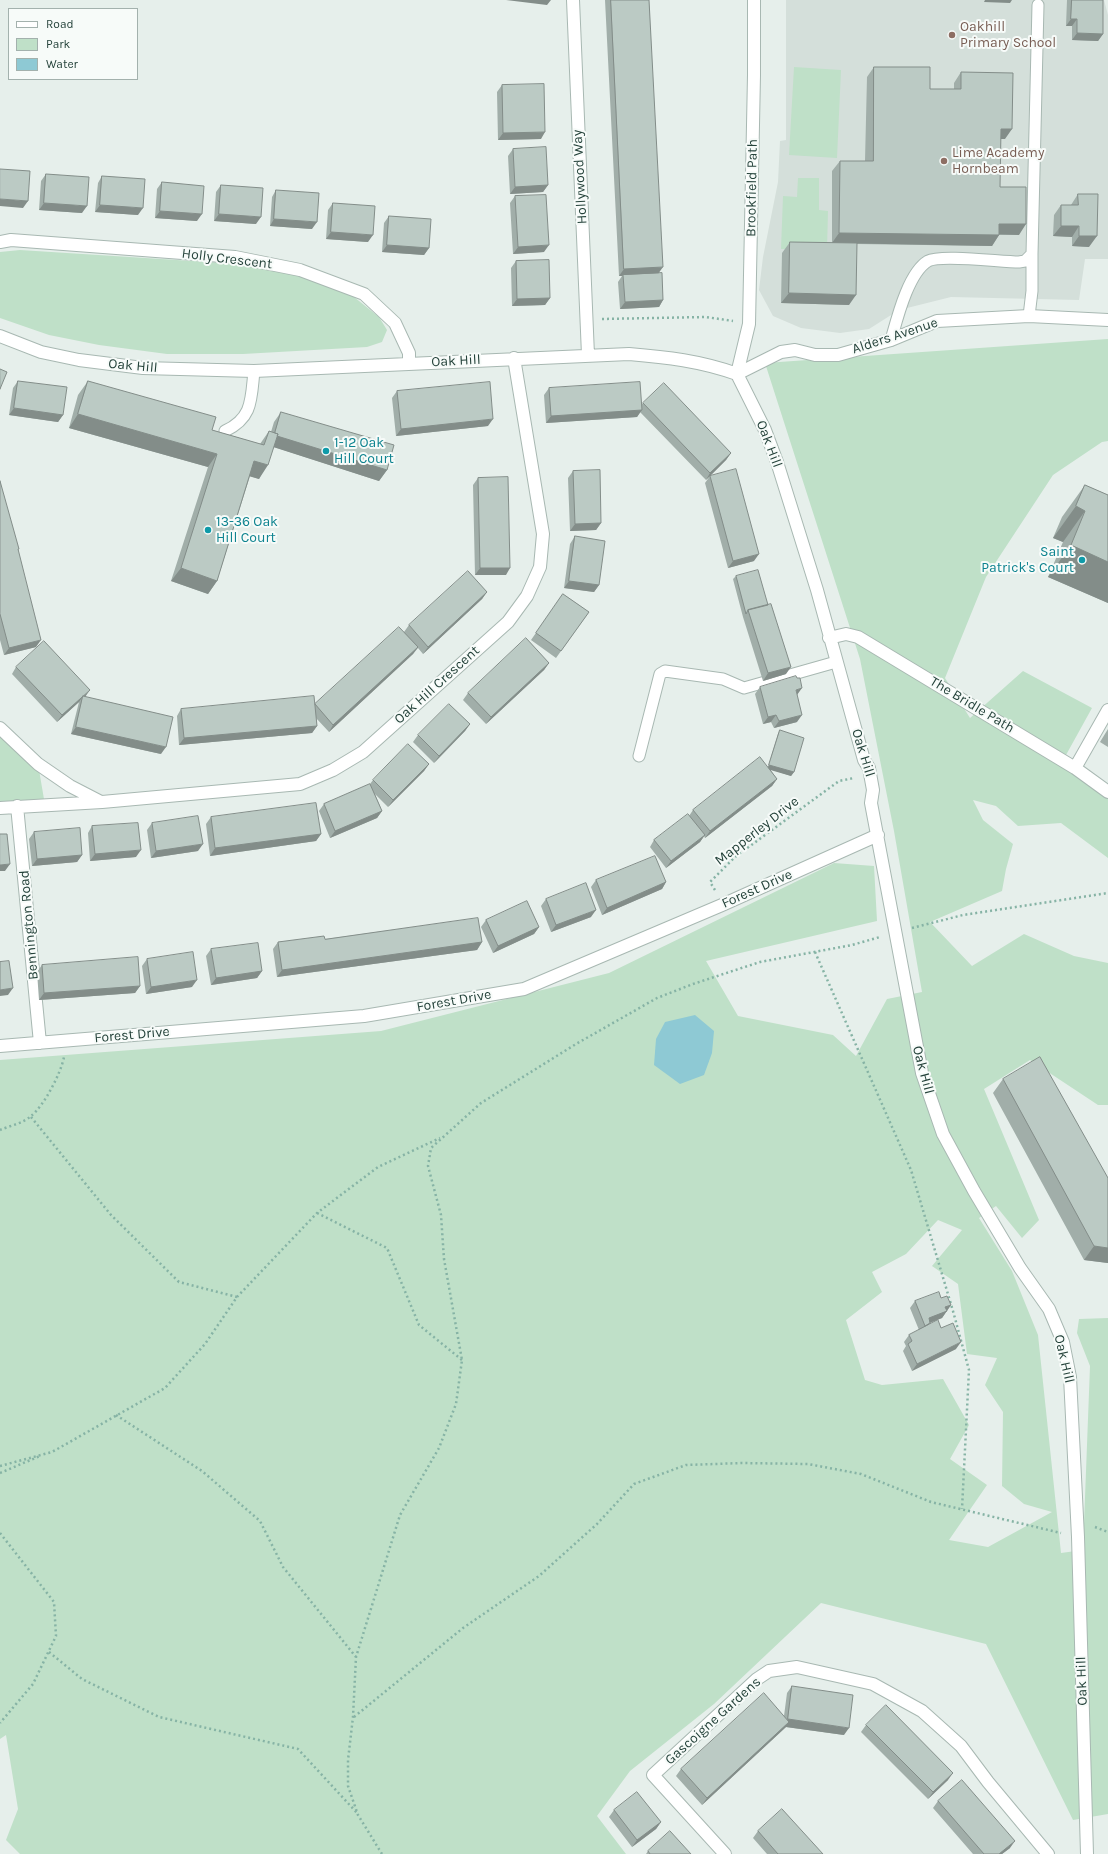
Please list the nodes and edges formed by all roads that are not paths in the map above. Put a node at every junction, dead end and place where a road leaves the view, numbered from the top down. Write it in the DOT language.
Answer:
graph roads {
  1 [pos="573,0"];
  2 [pos="754,0"];
  3 [pos="1038,5"];
  4 [pos="0,242"];
  5 [pos="1032,254"];
  6 [pos="1029,316"];
  7 [pos="1108,320"];
  8 [pos="0,336"];
  9 [pos="891,340"];
  10 [pos="588,355"];
  11 [pos="514,358"];
  12 [pos="409,364"];
  13 [pos="254,371"];
  14 [pos="737,374"];
  15 [pos="225,432"];
  16 [pos="829,638"];
  17 [pos="836,662"];
  18 [pos="1108,710"];
  19 [pos="0,728"];
  20 [pos="639,756"];
  21 [pos="1075,768"];
  22 [pos="1108,792"];
  23 [pos="102,802"];
  24 [pos="17,806"];
  25 [pos="0,808"];
  26 [pos="878,835"];
  27 [pos="40,1043"];
  28 [pos="0,1046"];
  29 [pos="725,1854"];
  30 [pos="1048,1854"];
  31 [pos="1088,1854"];
  1 -- 10 [label="street, Hollywood Way"];
  2 -- 14 [label="street, Brookfield Path"];
  3 -- 5 [label="lane"];
  4 -- 12 [label="street, Holly Crescent"];
  5 -- 6 [label="lane"];
  5 -- 9 [label="lane"];
  6 -- 7 [label="street, Alders Avenue"];
  6 -- 9 [label="street, Alders Avenue"];
  8 -- 13 [label="street, Oak Hill"];
  9 -- 14 [label="street, Alders Avenue"];
  10 -- 11 [label="street, Oak Hill"];
  10 -- 14 [label="street, Oak Hill"];
  11 -- 12 [label="street, Oak Hill"];
  11 -- 23 [label="street, Oak Hill Crescent"];
  12 -- 13 [label="street, Oak Hill"];
  13 -- 15 [label="lane"];
  14 -- 16 [label="street, Oak Hill"];
  16 -- 17 [label="street, Oak Hill"];
  16 -- 21 [label="street, The Bridle Path"];
  17 -- 20 [label="lane"];
  17 -- 26 [label="street, Oak Hill"];
  18 -- 21 [label="street"];
  19 -- 23 [label="street"];
  21 -- 22 [label="street, The Bridle Path"];
  23 -- 24 [label="street, Oak Hill Crescent"];
  24 -- 25 [label="street, Oak Hill Crescent"];
  24 -- 27 [label="street, Bennington Road"];
  26 -- 27 [label="street, Forest Drive"];
  26 -- 31 [label="street, Oak Hill"];
  27 -- 28 [label="street, Forest Drive"];
  29 -- 30 [label="street, Gascoigne Gardens"];
}
